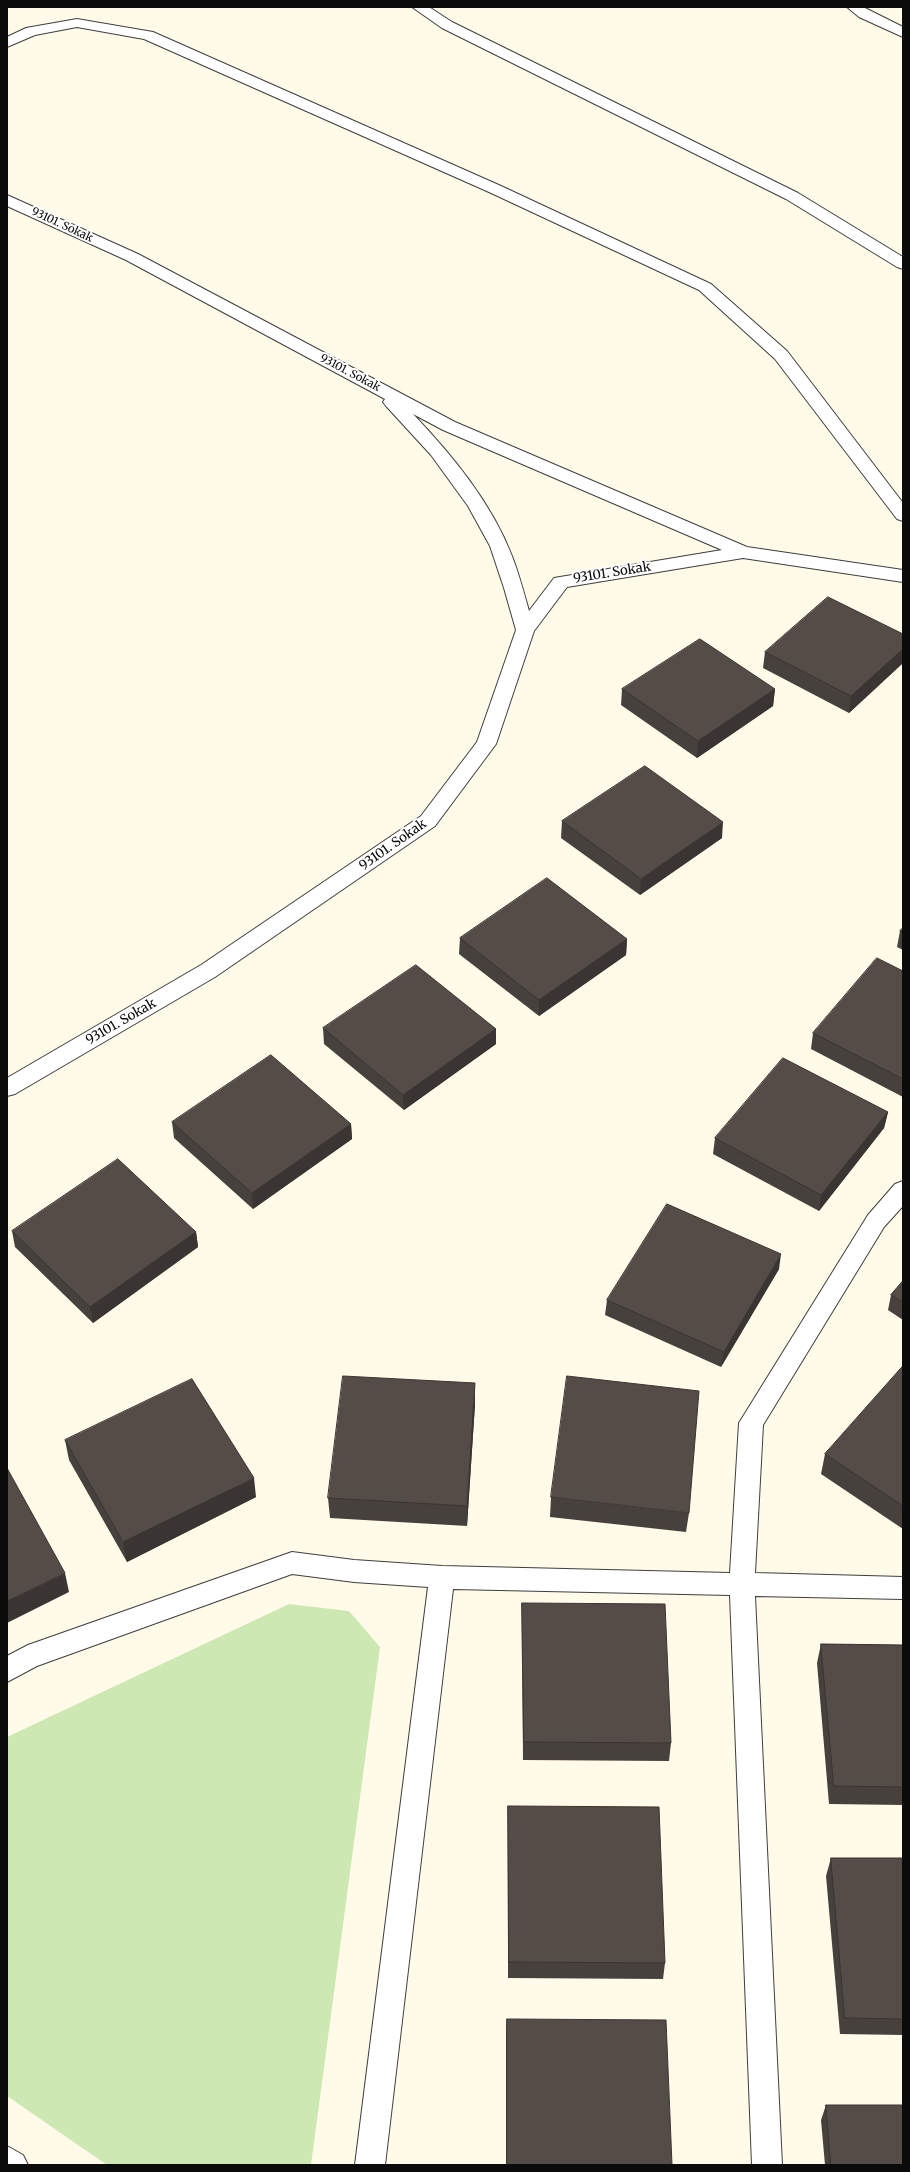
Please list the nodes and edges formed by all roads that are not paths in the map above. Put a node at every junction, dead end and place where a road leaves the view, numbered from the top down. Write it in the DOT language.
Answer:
graph roads {
  1 [pos="419,7"];
  2 [pos="854,7"];
  3 [pos="903,33"];
  4 [pos="7,43"];
  5 [pos="7,200"];
  6 [pos="903,264"];
  7 [pos="378,388"];
  8 [pos="903,515"];
  9 [pos="743,552"];
  10 [pos="899,576"];
  11 [pos="525,630"];
  12 [pos="7,1088"];
  13 [pos="903,1190"];
  14 [pos="442,1577"];
  15 [pos="742,1585"];
  16 [pos="903,1588"];
  17 [pos="7,1670"];
  18 [pos="7,2161"];
  19 [pos="13,2165"];
  20 [pos="370,2165"];
  21 [pos="767,2165"];
  1 -- 6 [label="street"];
  2 -- 3 [label="street"];
  4 -- 8 [label="street"];
  5 -- 7 [label="street, 93101. Sokak"];
  7 -- 9 [label="street, 93101. Sokak"];
  7 -- 11 [label="street"];
  9 -- 10 [label="street, 93101. Sokak"];
  9 -- 11 [label="street, 93101. Sokak"];
  11 -- 12 [label="street, 93101. Sokak"];
  13 -- 15 [label="street"];
  14 -- 15 [label="street"];
  14 -- 17 [label="street"];
  14 -- 20 [label="street"];
  15 -- 16 [label="street"];
  15 -- 21 [label="street"];
  18 -- 19 [label="street"];
}
